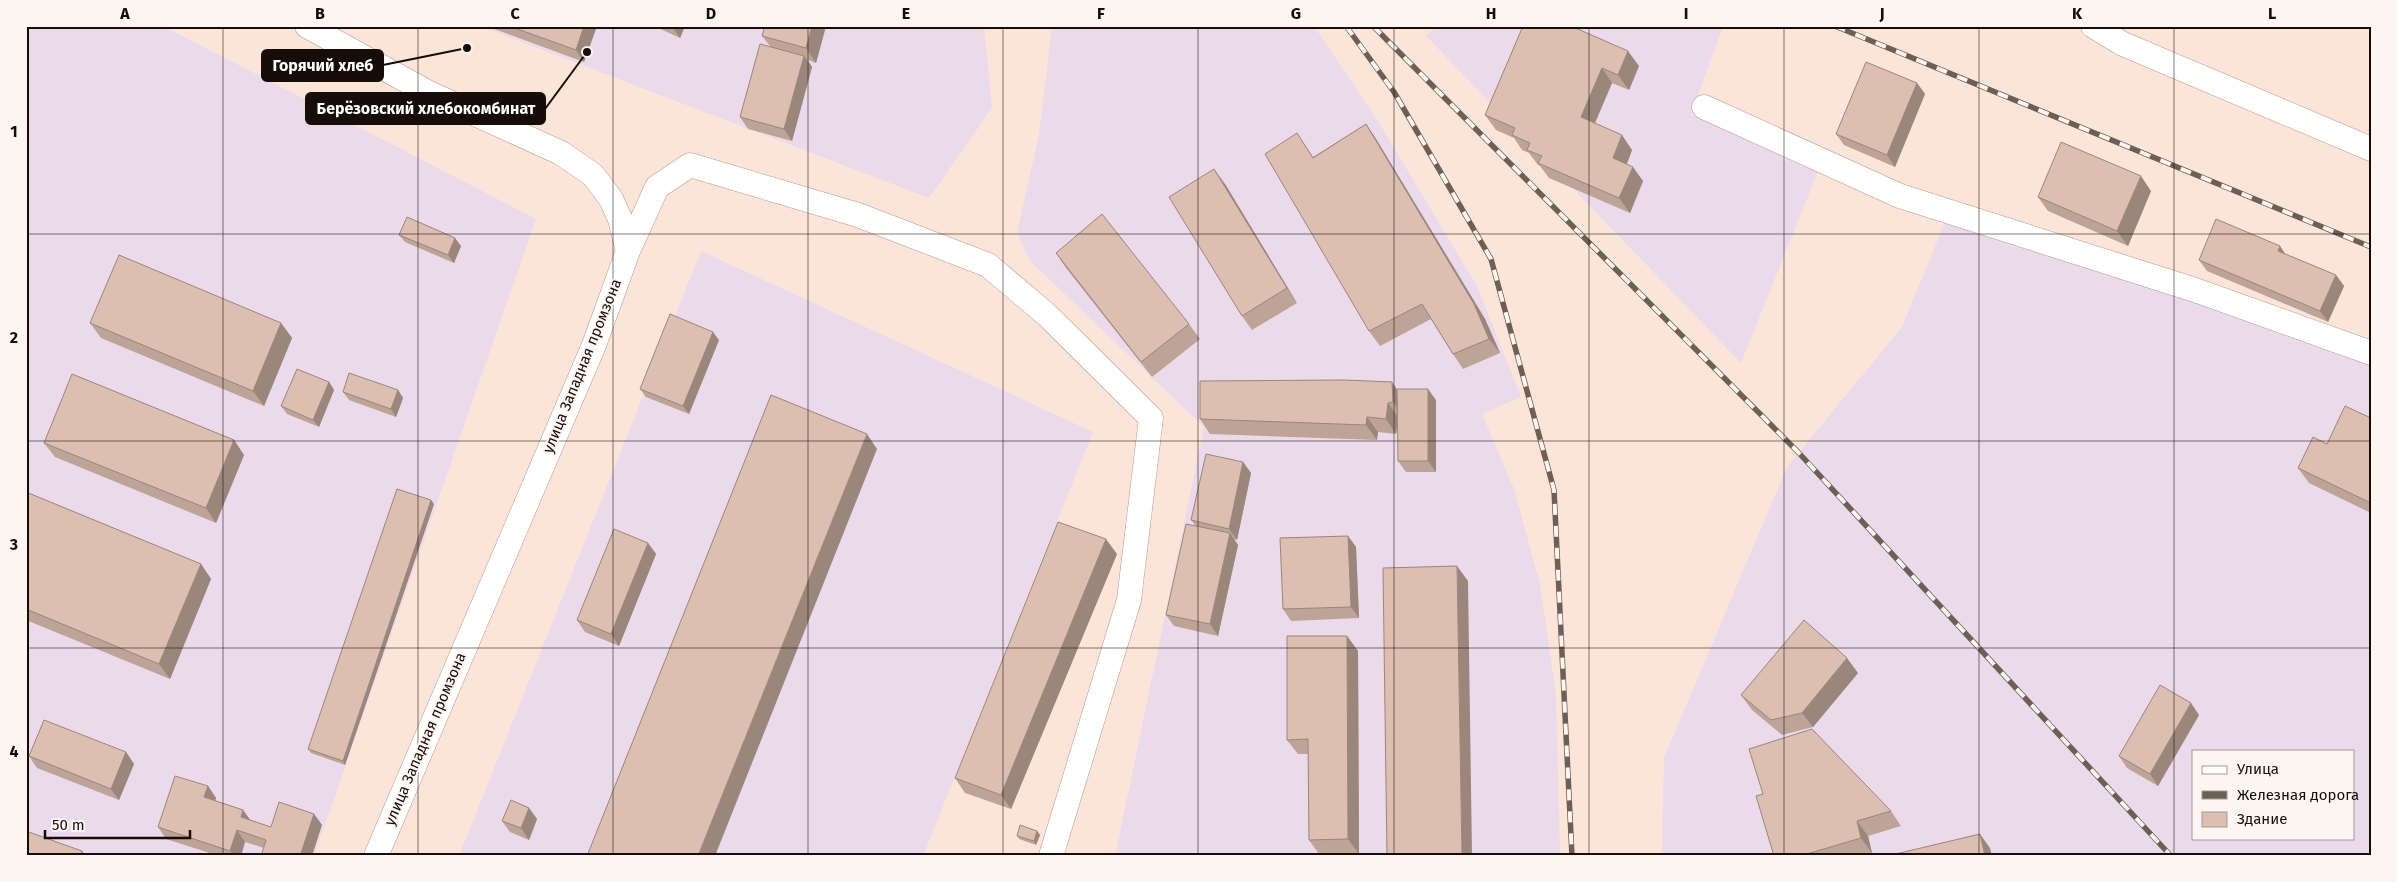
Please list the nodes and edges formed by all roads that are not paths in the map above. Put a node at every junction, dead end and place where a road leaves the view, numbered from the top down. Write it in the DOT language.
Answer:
graph roads {
  1 [pos="307,26"];
  2 [pos="2093,26"];
  3 [pos="1704,107"];
  4 [pos="2371,149"];
  5 [pos="628,251"];
  6 [pos="2371,352"];
  7 [pos="376,856"];
  8 [pos="1051,856"];
  1 -- 5 [label="street"];
  2 -- 4 [label="street"];
  3 -- 6 [label="street"];
  5 -- 7 [label="street, улица Западная промзона"];
  5 -- 8 [label="street, улица Западная промзона"];
}
